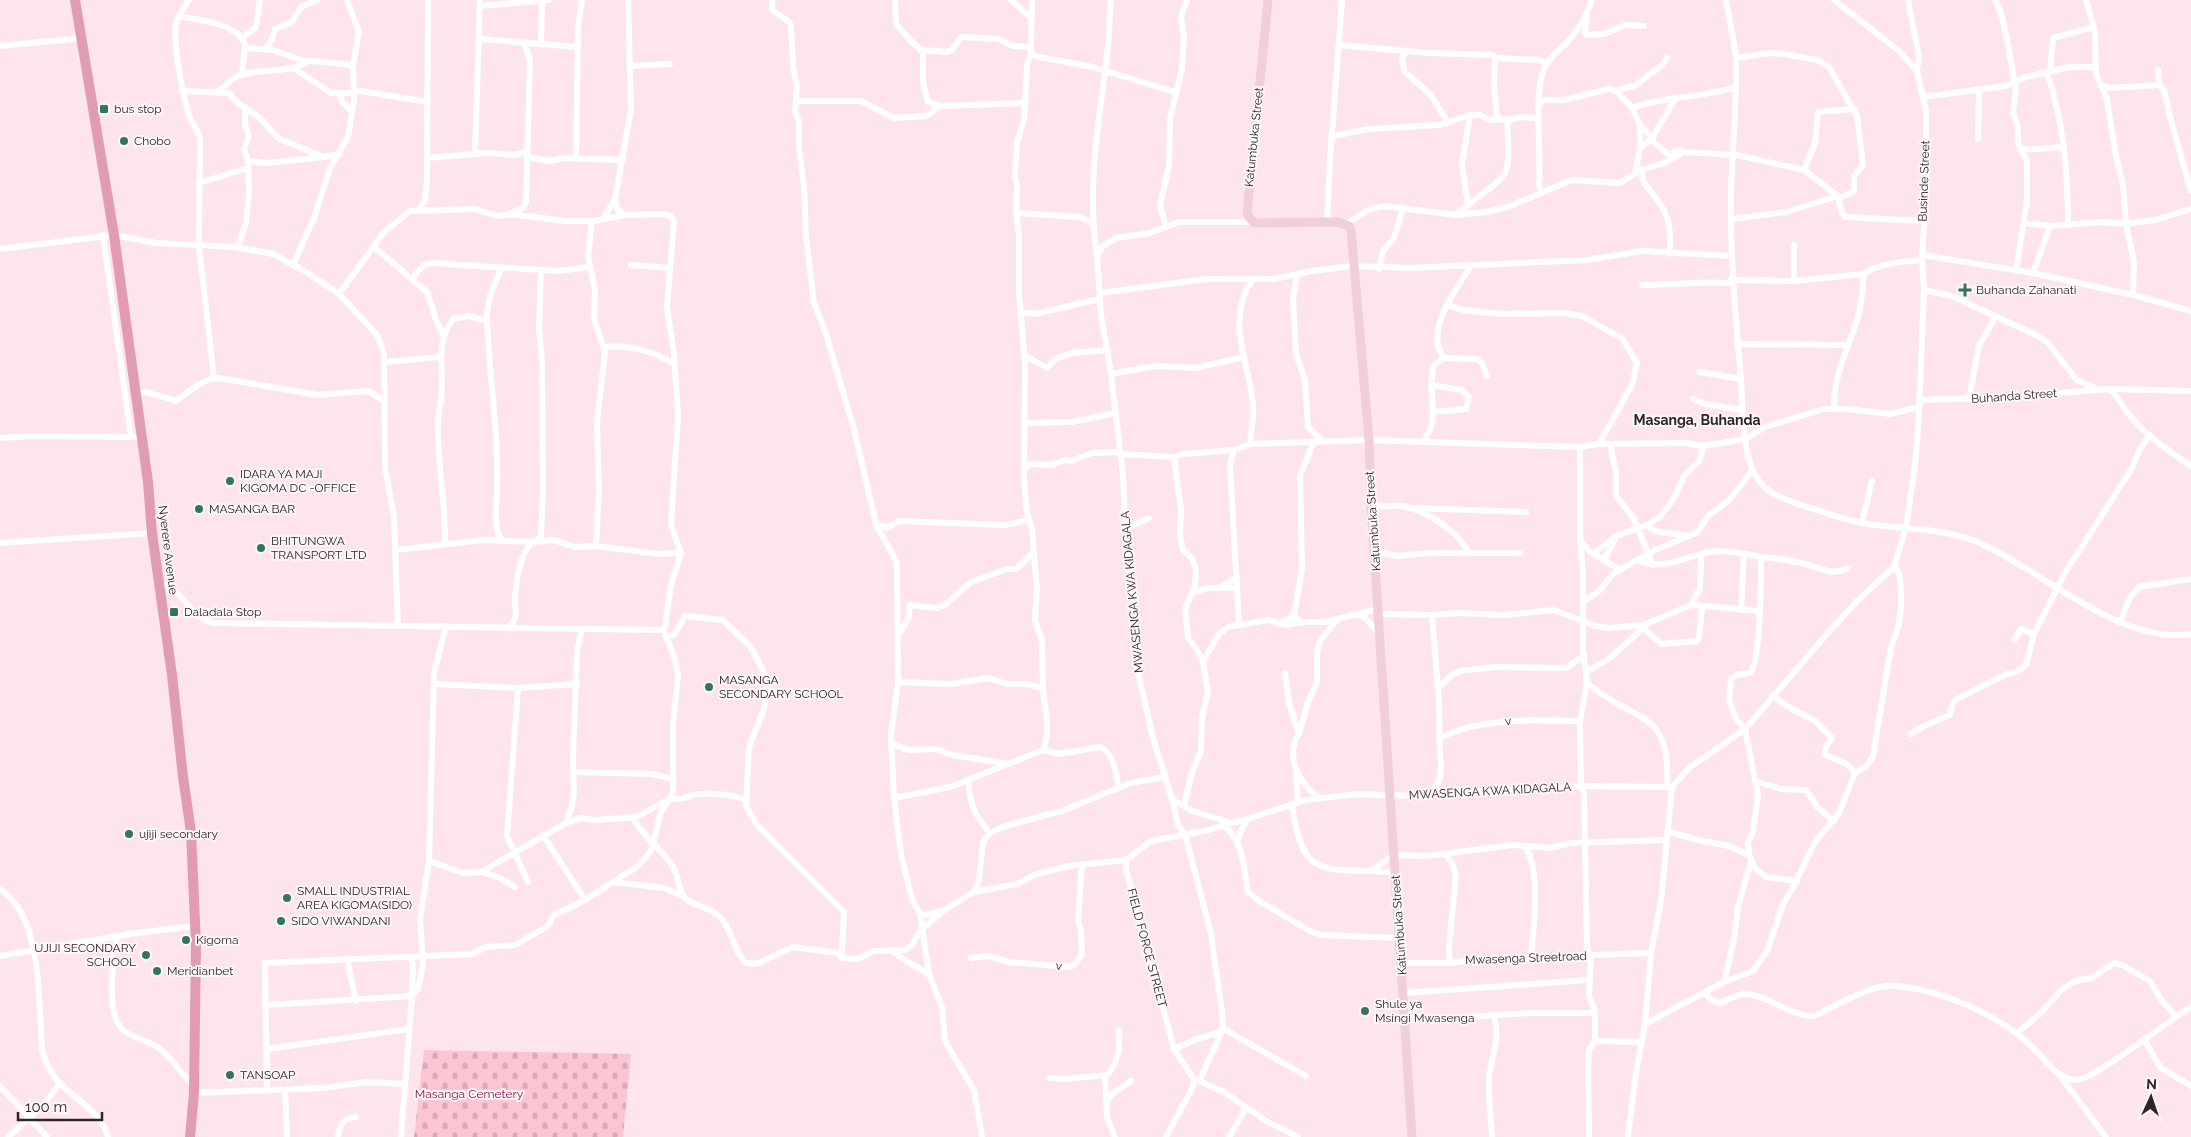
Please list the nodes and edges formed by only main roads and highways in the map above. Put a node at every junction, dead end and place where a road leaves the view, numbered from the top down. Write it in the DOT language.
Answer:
graph roads {
  1 [pos="75,0"];
  2 [pos="1268,0"];
  3 [pos="190,1137"];
  4 [pos="1412,1137"];
  1 -- 3 [label="main road, Nyerere Avenue"];
  2 -- 4 [label="main road, Katumbuka Street"];
}
